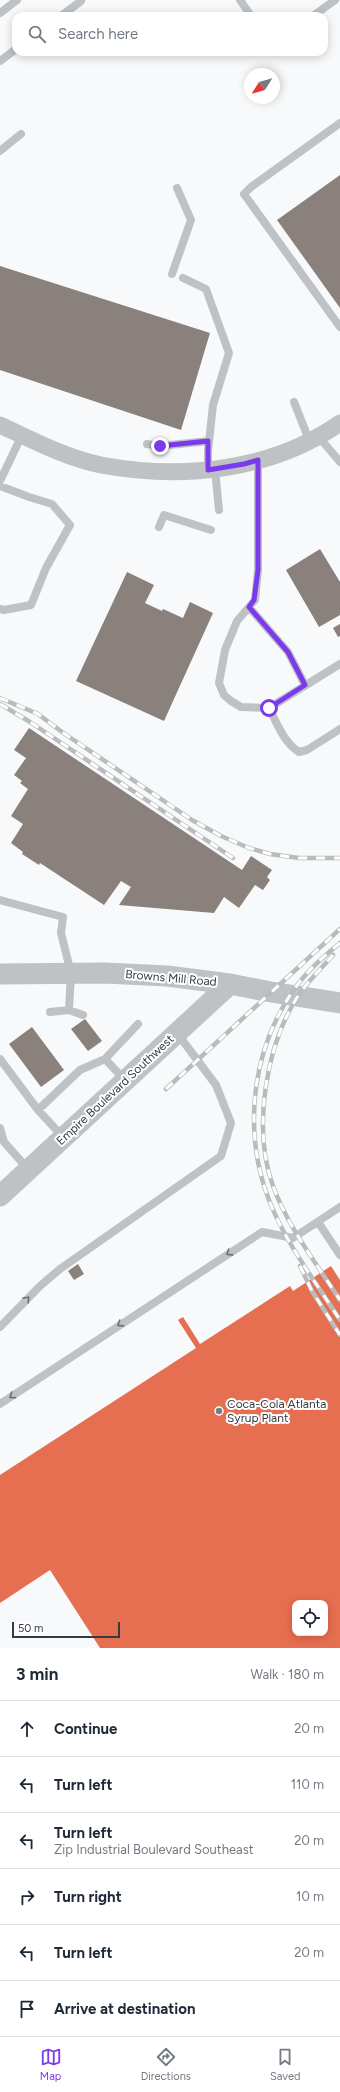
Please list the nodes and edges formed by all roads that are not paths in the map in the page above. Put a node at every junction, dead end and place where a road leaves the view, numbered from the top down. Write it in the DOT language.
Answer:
graph roads {
  1 [pos="17,0"];
  2 [pos="80,0"];
  3 [pos="240,0"];
  4 [pos="335,0"];
  5 [pos="66,12"];
  6 [pos="248,12"];
  7 [pos="318,12"];
  8 [pos="0,13"];
  9 [pos="12,52"];
  10 [pos="0,61"];
  11 [pos="340,123"];
  12 [pos="20,134"];
  13 [pos="0,151"];
  14 [pos="177,188"];
  15 [pos="172,274"];
  16 [pos="183,278"];
  17 [pos="340,327"];
  18 [pos="294,402"];
  19 [pos="340,423"];
  20 [pos="0,425"];
  21 [pos="22,435"];
  22 [pos="314,438"];
  23 [pos="208,441"];
  24 [pos="147,444"];
  25 [pos="258,460"];
  26 [pos="340,462"];
  27 [pos="212,469"];
  28 [pos="0,481"];
  29 [pos="0,486"];
  30 [pos="219,510"];
  31 [pos="159,527"];
  32 [pos="211,530"];
  33 [pos="249,607"];
  34 [pos="0,609"];
  35 [pos="340,664"];
  36 [pos="305,685"];
  37 [pos="269,708"];
  38 [pos="340,729"];
  39 [pos="0,900"];
  40 [pos="71,973"];
  41 [pos="0,974"];
  42 [pos="230,984"];
  43 [pos="340,1003"];
  44 [pos="69,1010"];
  45 [pos="50,1012"];
  46 [pos="83,1015"];
  47 [pos="138,1024"];
  48 [pos="177,1033"];
  49 [pos="105,1059"];
  50 [pos="0,1060"];
  51 [pos="125,1080"];
  52 [pos="38,1110"];
  53 [pos="0,1128"];
  54 [pos="63,1138"];
  55 [pos="28,1170"];
  56 [pos="0,1196"];
  57 [pos="340,1207"];
  58 [pos="318,1222"];
  59 [pos="340,1255"];
  60 [pos="0,1328"];
  61 [pos="0,1404"];
  1 -- 8 [label="lane"];
  2 -- 5 [label="lane"];
  3 -- 6 [label="lane"];
  4 -- 7 [label="lane"];
  9 -- 10 [label="lane"];
  11 -- 17 [label="lane"];
  12 -- 13 [label="lane"];
  14 -- 15 [label="lane"];
  16 -- 23 [label="lane"];
  18 -- 22 [label="lane"];
  19 -- 22 [label="street"];
  20 -- 21 [label="street"];
  21 -- 27 [label="street"];
  21 -- 28 [label="lane"];
  22 -- 25 [label="street"];
  22 -- 26 [label="lane"];
  23 -- 24 [label="lane"];
  23 -- 27 [label="lane"];
  25 -- 27 [label="street"];
  25 -- 33 [label="lane"];
  27 -- 30 [label="lane"];
  29 -- 34 [label="lane"];
  31 -- 32 [label="lane"];
  33 -- 36 [label="lane"];
  33 -- 37 [label="lane"];
  35 -- 36 [label="lane"];
  36 -- 37 [label="lane"];
  37 -- 38 [label="lane"];
  39 -- 40 [label="lane"];
  40 -- 41 [label="street, Browns Mill Road"];
  40 -- 42 [label="street, Browns Mill Road"];
  40 -- 44 [label="lane"];
  42 -- 43 [label="street, Browns Mill Road"];
  42 -- 48 [label="street, Empire Boulevard Southwest"];
  44 -- 45 [label="lane"];
  44 -- 46 [label="lane"];
  47 -- 49 [label="lane"];
  48 -- 51 [label="street, Empire Boulevard Southwest"];
  60 -- 48 [label="lane, one-way"];
  49 -- 51 [label="lane"];
  49 -- 52 [label="lane"];
  50 -- 52 [label="lane"];
  51 -- 54 [label="street, Empire Boulevard Southwest"];
  52 -- 54 [label="lane"];
  53 -- 55 [label="lane"];
  54 -- 55 [label="street, Empire Boulevard Southwest"];
  55 -- 56 [label="street, Empire Boulevard Southwest"];
  57 -- 58 [label="lane"];
  58 -- 59 [label="lane"];
  58 -- 61 [label="lane, one-way"];
}
